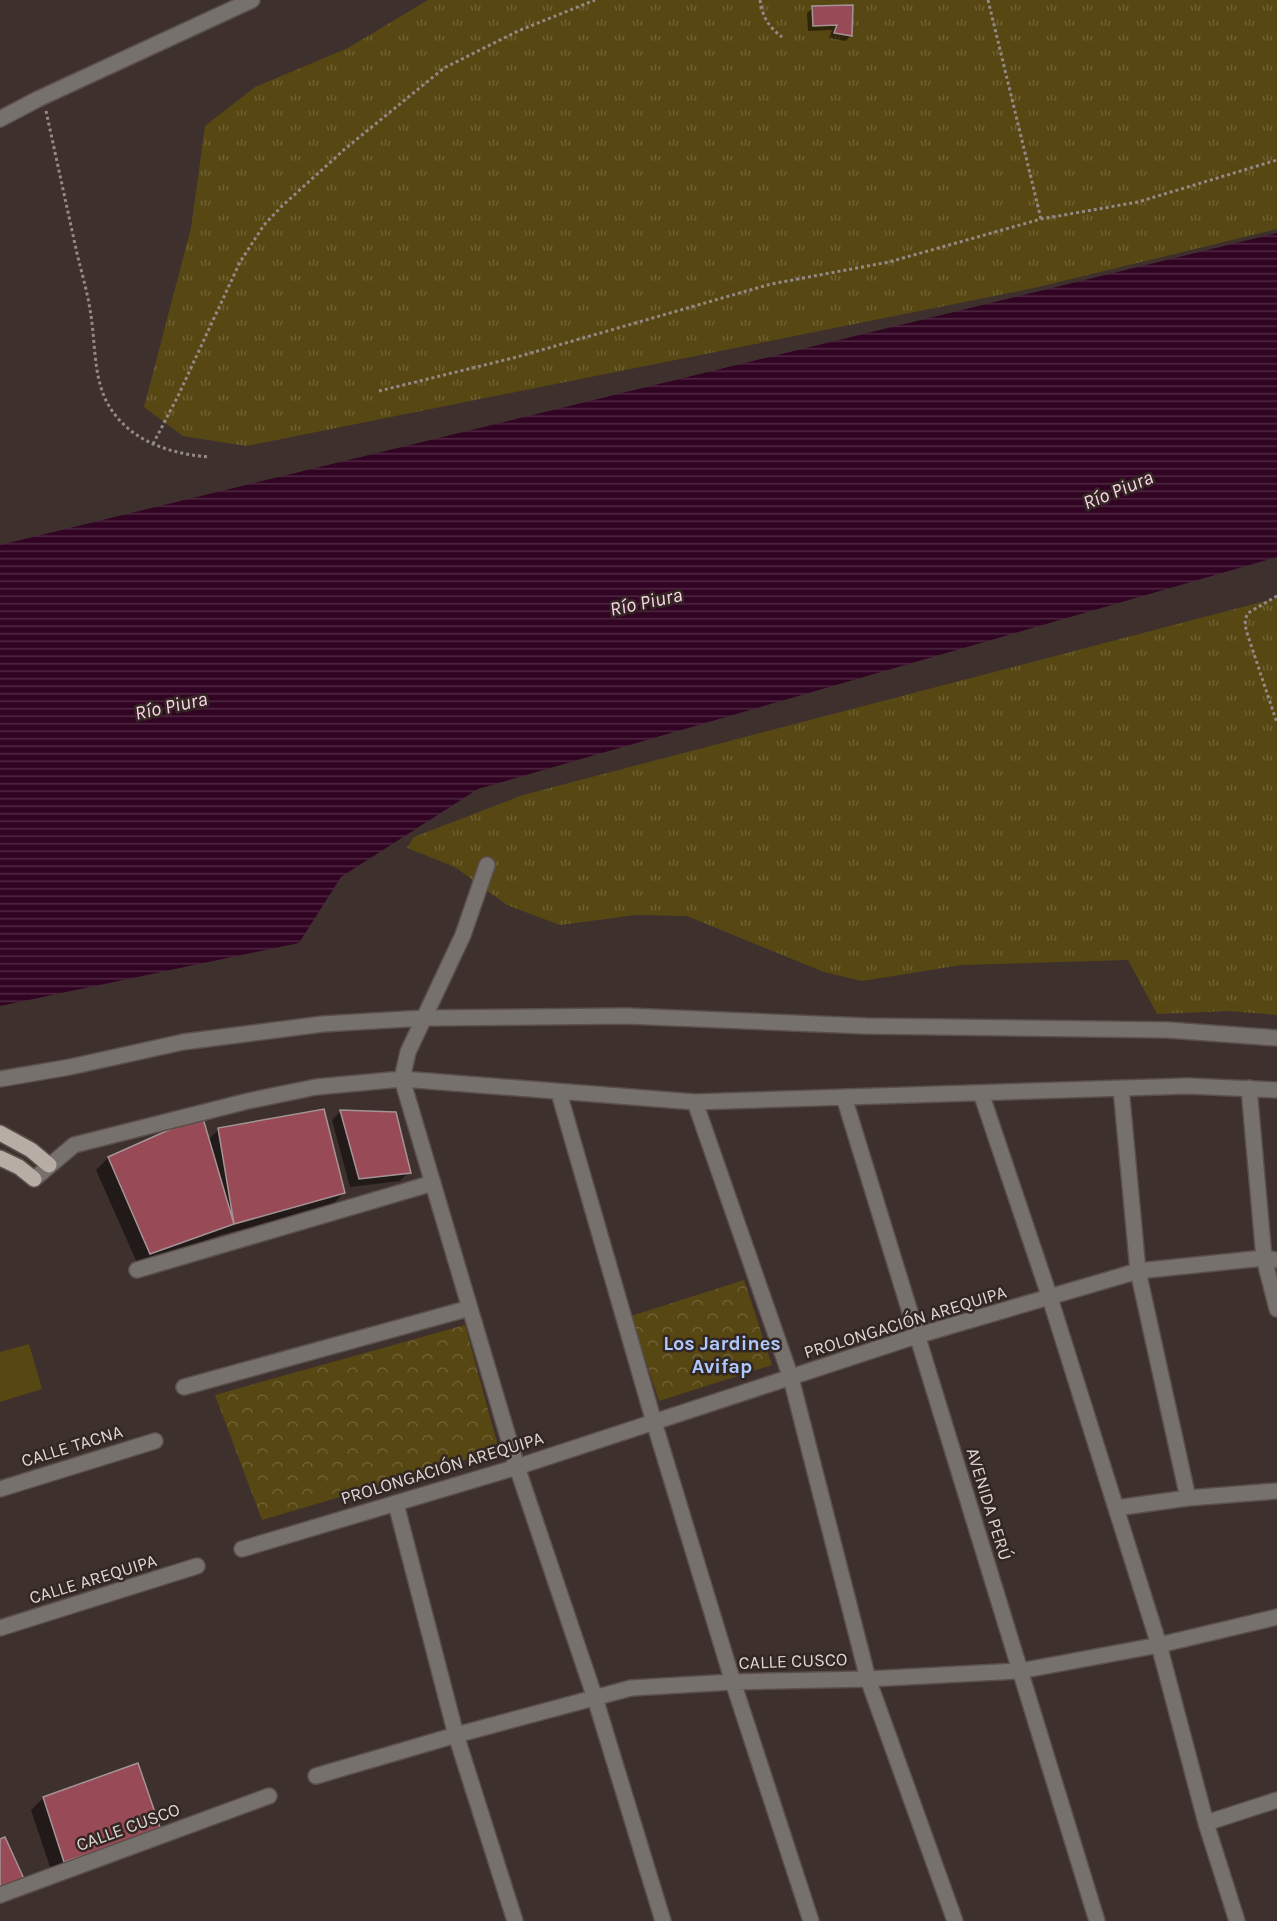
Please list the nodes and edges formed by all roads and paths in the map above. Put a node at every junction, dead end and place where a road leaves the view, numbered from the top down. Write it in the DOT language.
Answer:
graph roads {
  1 [pos="252,0"];
  2 [pos="595,0"];
  3 [pos="760,0"];
  4 [pos="988,0"];
  5 [pos="782,37"];
  6 [pos="43,97"];
  7 [pos="0,119"];
  8 [pos="1277,159"];
  9 [pos="1041,219"];
  10 [pos="379,391"];
  11 [pos="153,444"];
  12 [pos="209,457"];
  13 [pos="1277,596"];
  14 [pos="1277,723"];
  15 [pos="487,865"];
  16 [pos="424,1018"];
  17 [pos="1277,1038"];
  18 [pos="0,1079"];
  19 [pos="402,1080"];
  20 [pos="1121,1088"];
  21 [pos="1249,1089"];
  22 [pos="1277,1090"];
  23 [pos="559,1093"];
  24 [pos="981,1093"];
  25 [pos="844,1097"];
  26 [pos="695,1102"];
  27 [pos="0,1133"];
  28 [pos="0,1158"];
  29 [pos="49,1165"];
  30 [pos="34,1179"];
  31 [pos="433,1183"];
  32 [pos="1270,1259"];
  33 [pos="137,1270"];
  34 [pos="1138,1271"];
  35 [pos="1050,1298"];
  36 [pos="470,1308"];
  37 [pos="1277,1309"];
  38 [pos="916,1336"];
  39 [pos="791,1377"];
  40 [pos="184,1387"];
  41 [pos="654,1422"];
  42 [pos="155,1441"];
  43 [pos="517,1467"];
  44 [pos="0,1489"];
  45 [pos="1277,1491"];
  46 [pos="1188,1498"];
  47 [pos="396,1503"];
  48 [pos="1116,1508"];
  49 [pos="242,1549"];
  50 [pos="197,1566"];
  51 [pos="1277,1617"];
  52 [pos="0,1628"];
  53 [pos="1159,1645"];
  54 [pos="1020,1671"];
  55 [pos="868,1678"];
  56 [pos="733,1682"];
  57 [pos="595,1698"];
  58 [pos="456,1735"];
  59 [pos="316,1776"];
  60 [pos="269,1796"];
  61 [pos="1277,1800"];
  62 [pos="1206,1823"];
  63 [pos="0,1895"];
  64 [pos="515,1921"];
  65 [pos="663,1921"];
  66 [pos="811,1921"];
  67 [pos="955,1921"];
  68 [pos="1097,1921"];
  69 [pos="1237,1921"];
  1 -- 6 [label="street"];
  2 -- 11 [label="path"];
  3 -- 5 [label="path"];
  4 -- 9 [label="path"];
  6 -- 7 [label="street"];
  6 -- 11 [label="path"];
  8 -- 9 [label="path"];
  9 -- 10 [label="path"];
  11 -- 12 [label="path"];
  13 -- 14 [label="path"];
  15 -- 16 [label="street"];
  16 -- 17 [label="street"];
  16 -- 18 [label="street"];
  16 -- 19 [label="street"];
  19 -- 23 [label="street"];
  19 -- 29 [label="street"];
  19 -- 31 [label="street"];
  20 -- 21 [label="street"];
  20 -- 24 [label="street"];
  20 -- 34 [label="street"];
  21 -- 22 [label="street"];
  21 -- 32 [label="street"];
  23 -- 26 [label="street"];
  23 -- 41 [label="street"];
  24 -- 25 [label="street"];
  24 -- 35 [label="street"];
  25 -- 26 [label="street"];
  25 -- 38 [label="street, AVENIDA PERÚ"];
  26 -- 39 [label="street"];
  27 -- 29 [label="main road"];
  28 -- 30 [label="main road"];
  29 -- 30 [label="street"];
  31 -- 33 [label="street"];
  31 -- 36 [label="street"];
  32 -- 34 [label="street, PROLONGACIÓN AREQUIPA"];
  32 -- 37 [label="street"];
  34 -- 35 [label="street, PROLONGACIÓN AREQUIPA"];
  34 -- 46 [label="street"];
  35 -- 38 [label="street, PROLONGACIÓN AREQUIPA"];
  35 -- 48 [label="street"];
  36 -- 40 [label="street"];
  36 -- 43 [label="street"];
  38 -- 39 [label="street, PROLONGACIÓN AREQUIPA"];
  38 -- 54 [label="street, AVENIDA PERÚ"];
  39 -- 41 [label="street, PROLONGACIÓN AREQUIPA"];
  39 -- 55 [label="street"];
  41 -- 43 [label="street, PROLONGACIÓN AREQUIPA"];
  41 -- 56 [label="street"];
  42 -- 44 [label="street, CALLE TACNA"];
  43 -- 47 [label="street, PROLONGACIÓN AREQUIPA"];
  43 -- 57 [label="street"];
  45 -- 46 [label="street"];
  46 -- 48 [label="street"];
  47 -- 49 [label="street, PROLONGACIÓN AREQUIPA"];
  47 -- 58 [label="street"];
  48 -- 53 [label="street"];
  50 -- 52 [label="street, CALLE AREQUIPA"];
  51 -- 53 [label="street, CALLE CUSCO"];
  53 -- 54 [label="street, CALLE CUSCO"];
  53 -- 62 [label="street"];
  54 -- 55 [label="street, CALLE CUSCO"];
  54 -- 68 [label="street, AVENIDA PERÚ"];
  55 -- 56 [label="street, CALLE CUSCO"];
  55 -- 67 [label="street"];
  56 -- 57 [label="street, CALLE CUSCO"];
  56 -- 66 [label="street"];
  57 -- 58 [label="street, CALLE CUSCO"];
  57 -- 65 [label="street"];
  58 -- 59 [label="street, CALLE CUSCO"];
  58 -- 64 [label="street"];
  60 -- 63 [label="street, CALLE CUSCO"];
  61 -- 62 [label="street"];
  62 -- 69 [label="street"];
}
